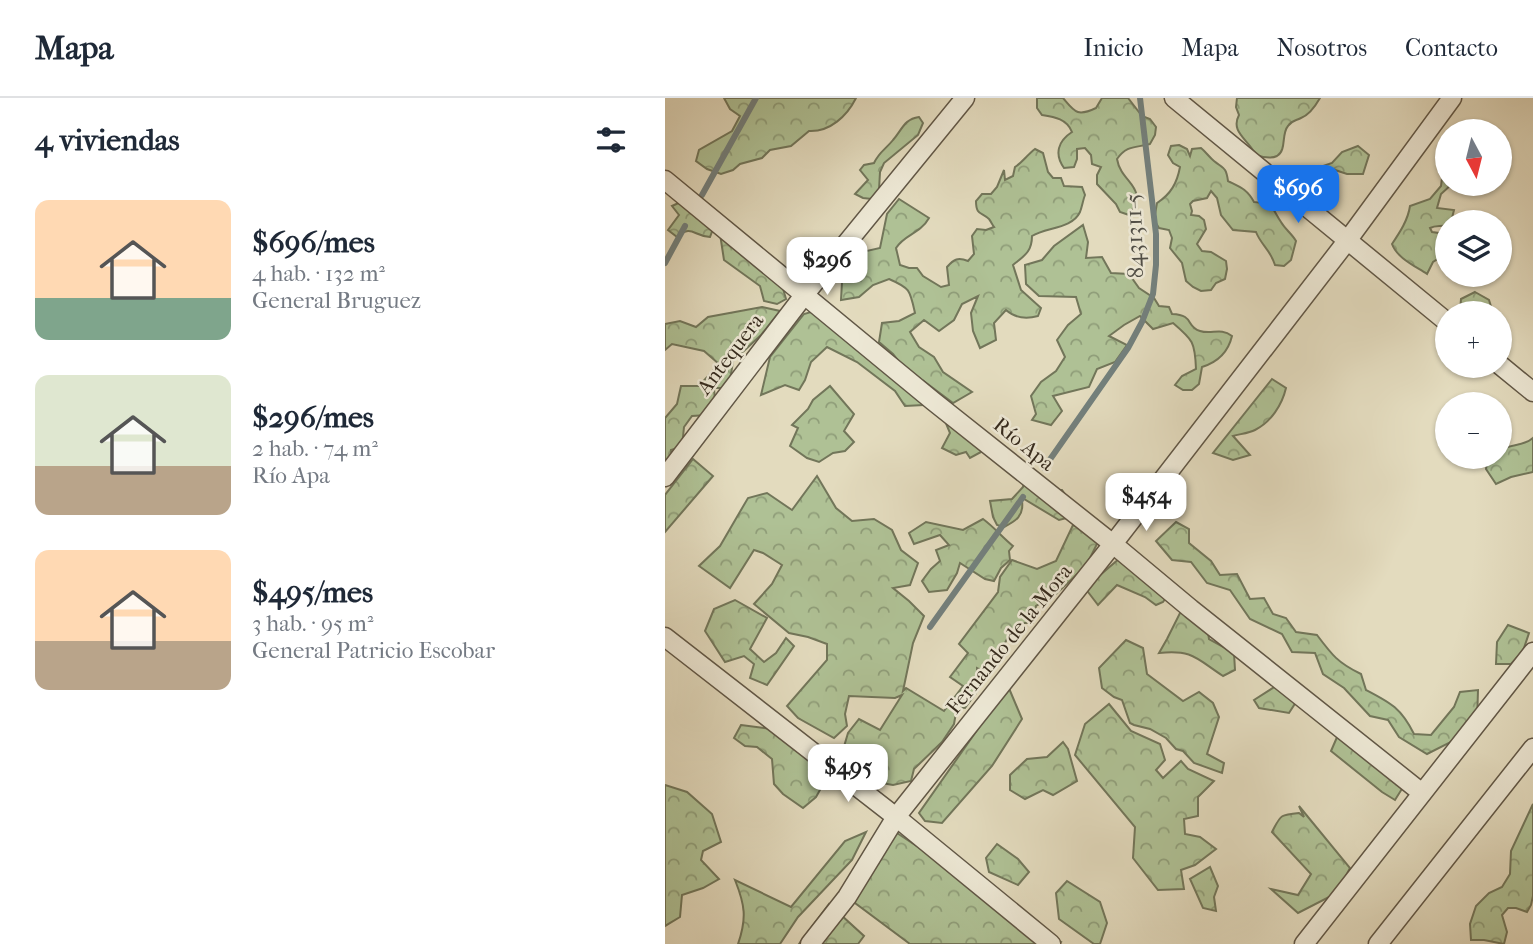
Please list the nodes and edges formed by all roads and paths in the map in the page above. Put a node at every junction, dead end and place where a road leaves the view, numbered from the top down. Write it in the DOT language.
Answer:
graph roads {
  1 [pos="965,98"];
  2 [pos="1174,98"];
  3 [pos="1452,98"];
  4 [pos="665,180"];
  5 [pos="1347,240"];
  6 [pos="805,294"];
  7 [pos="1435,312"];
  8 [pos="1512,375"];
  9 [pos="1533,392"];
  10 [pos="665,477"];
  11 [pos="1113,544"];
  12 [pos="665,637"];
  13 [pos="1533,652"];
  14 [pos="1533,748"];
  15 [pos="1422,793"];
  16 [pos="896,817"];
  17 [pos="810,944"];
  18 [pos="1051,944"];
  19 [pos="1304,944"];
  20 [pos="1378,944"];
  1 -- 6 [label="street, Antequera"];
  2 -- 5 [label="street"];
  3 -- 5 [label="street, Fernando de la Mora"];
  4 -- 6 [label="street, Río Apa"];
  5 -- 7 [label="street"];
  5 -- 11 [label="street, Fernando de la Mora"];
  6 -- 10 [label="street, Antequera"];
  6 -- 11 [label="street, Río Apa"];
  8 -- 9 [label="street"];
  11 -- 15 [label="street, Río Apa"];
  11 -- 16 [label="street, Fernando de la Mora"];
  12 -- 16 [label="street"];
  13 -- 15 [label="street"];
  14 -- 20 [label="street"];
  15 -- 19 [label="street"];
  16 -- 17 [label="street, Fernando de la Mora"];
  16 -- 18 [label="street"];
}
